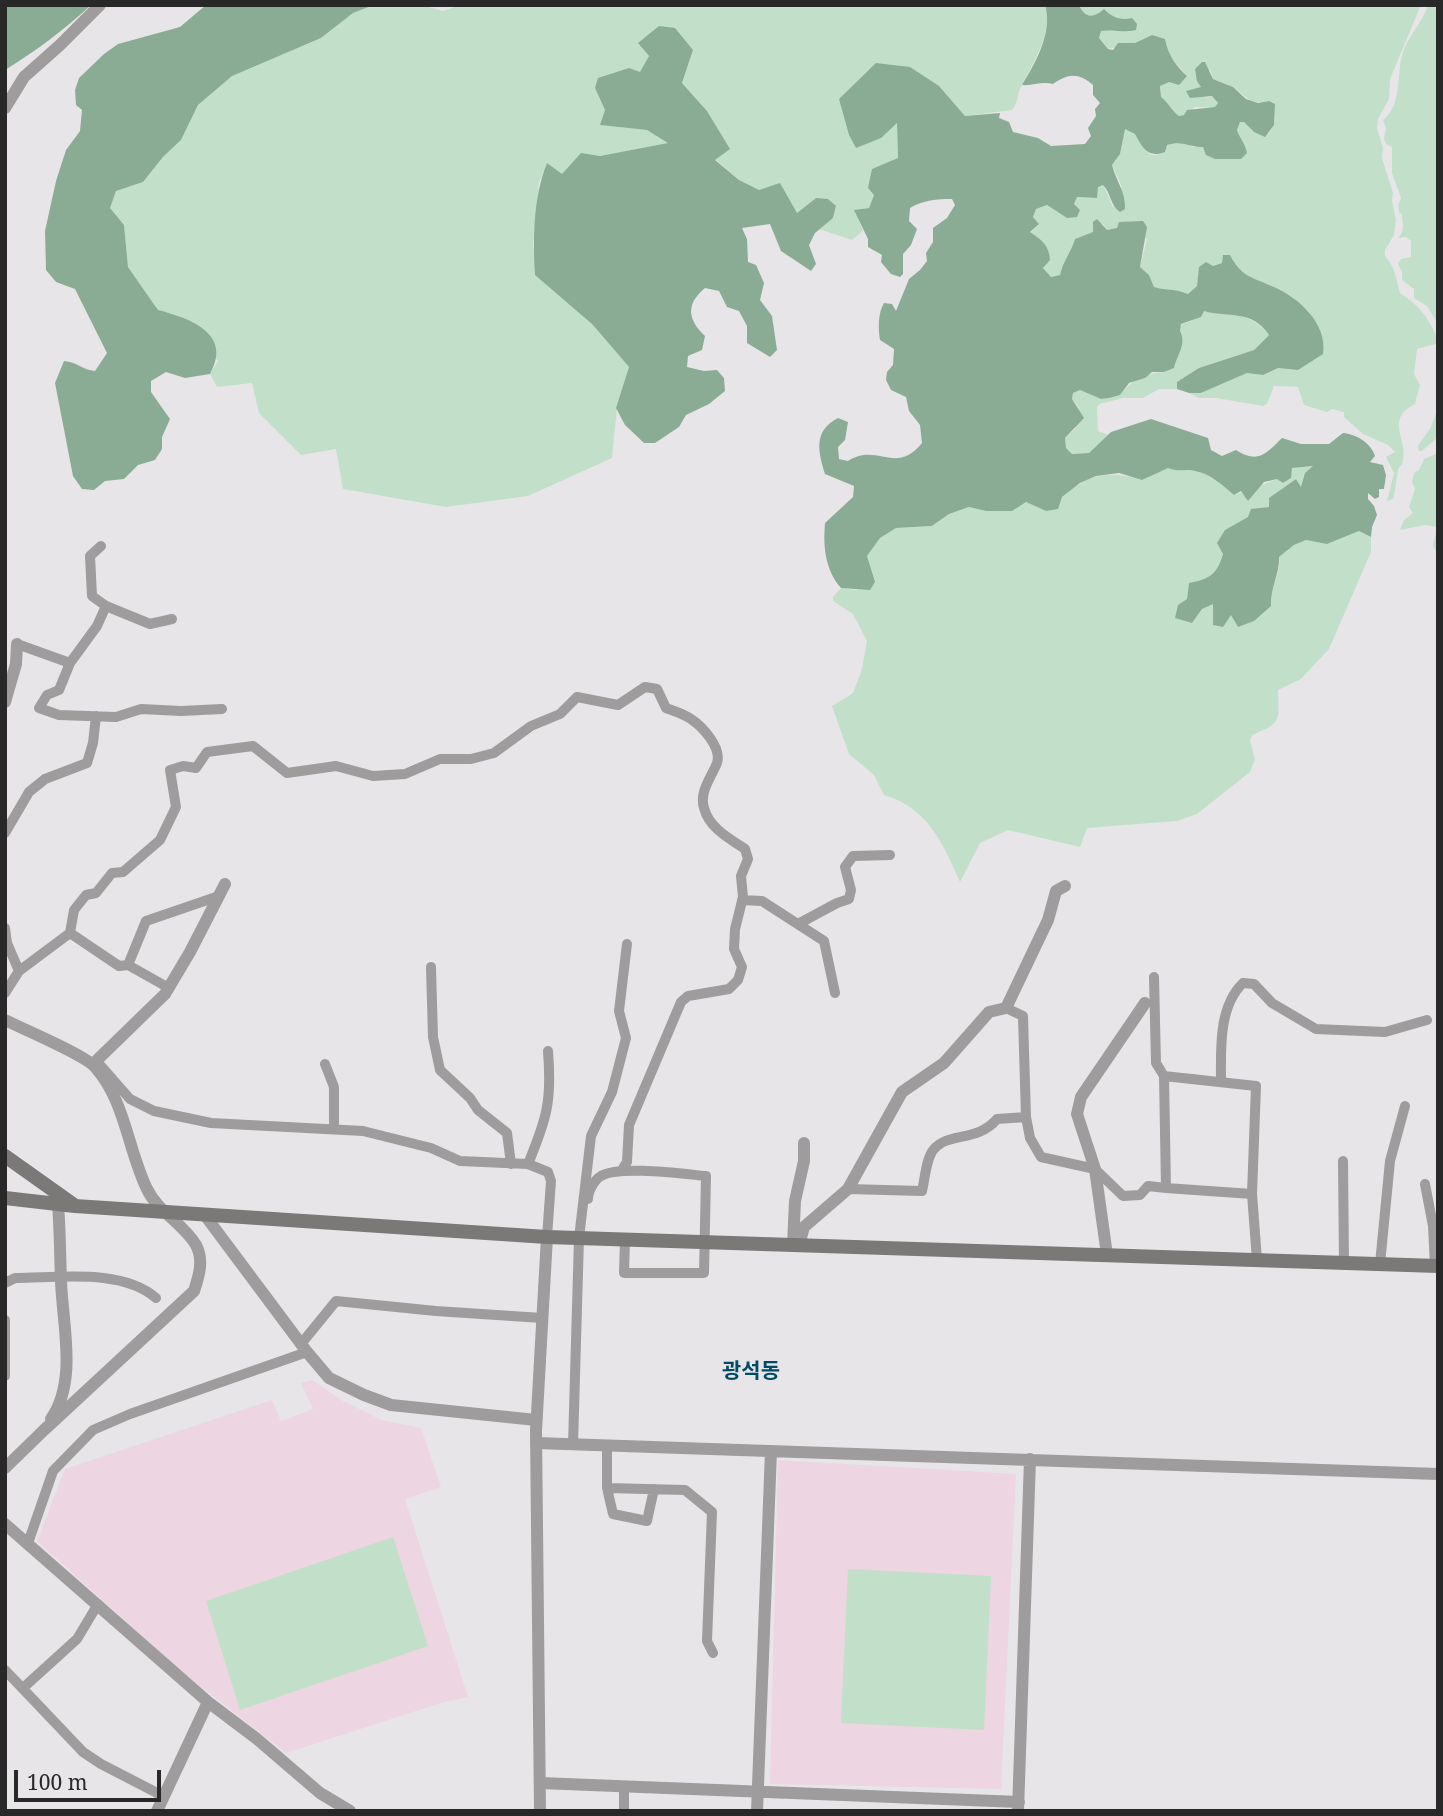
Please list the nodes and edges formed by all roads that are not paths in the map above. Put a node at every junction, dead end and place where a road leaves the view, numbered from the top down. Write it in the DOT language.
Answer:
graph roads {
  1 [pos="100,5"];
  2 [pos="5,108"];
  3 [pos="101,546"];
  4 [pos="106,606"];
  5 [pos="172,619"];
  6 [pos="17,644"];
  7 [pos="70,663"];
  8 [pos="5,702"];
  9 [pos="222,709"];
  10 [pos="96,716"];
  11 [pos="5,832"];
  12 [pos="890,855"];
  13 [pos="1065,886"];
  14 [pos="222,890"];
  15 [pos="742,900"];
  16 [pos="798,924"];
  17 [pos="5,928"];
  18 [pos="70,933"];
  19 [pos="626,944"];
  20 [pos="128,965"];
  21 [pos="432,967"];
  22 [pos="19,971"];
  23 [pos="1154,977"];
  24 [pos="169,988"];
  25 [pos="5,993"];
  26 [pos="835,993"];
  27 [pos="1145,1003"];
  28 [pos="1006,1008"];
  29 [pos="5,1020"];
  30 [pos="1427,1020"];
  31 [pos="548,1051"];
  32 [pos="95,1062"];
  33 [pos="325,1064"];
  34 [pos="1164,1076"];
  35 [pos="1221,1082"];
  36 [pos="1405,1106"];
  37 [pos="1026,1117"];
  38 [pos="334,1129"];
  39 [pos="804,1143"];
  40 [pos="5,1156"];
  41 [pos="1343,1161"];
  42 [pos="511,1164"];
  43 [pos="528,1164"];
  44 [pos="1095,1169"];
  45 [pos="622,1170"];
  46 [pos="1425,1184"];
  47 [pos="1166,1188"];
  48 [pos="848,1189"];
  49 [pos="1252,1194"];
  50 [pos="5,1198"];
  51 [pos="58,1204"];
  52 [pos="75,1206"];
  53 [pos="162,1211"];
  54 [pos="204,1214"];
  55 [pos="547,1237"];
  56 [pos="582,1238"];
  57 [pos="625,1240"];
  58 [pos="703,1242"];
  59 [pos="796,1245"];
  60 [pos="1107,1255"];
  61 [pos="1257,1260"];
  62 [pos="1344,1263"];
  63 [pos="1380,1264"];
  64 [pos="1436,1266"];
  65 [pos="61,1278"];
  66 [pos="5,1283"];
  67 [pos="156,1298"];
  68 [pos="542,1318"];
  69 [pos="5,1320"];
  70 [pos="304,1348"];
  71 [pos="6,1351"];
  72 [pos="5,1376"];
  73 [pos="536,1420"];
  74 [pos="43,1431"];
  75 [pos="536,1444"];
  76 [pos="573,1445"];
  77 [pos="607,1446"];
  78 [pos="771,1451"];
  79 [pos="1030,1460"];
  80 [pos="5,1468"];
  81 [pos="1438,1474"];
  82 [pos="607,1488"];
  83 [pos="654,1489"];
  84 [pos="5,1524"];
  85 [pos="28,1543"];
  86 [pos="98,1605"];
  87 [pos="713,1653"];
  88 [pos="5,1670"];
  89 [pos="23,1688"];
  90 [pos="208,1702"];
  91 [pos="540,1783"];
  92 [pos="624,1786"];
  93 [pos="757,1792"];
  94 [pos="163,1796"];
  95 [pos="1018,1806"];
  96 [pos="157,1811"];
  97 [pos="350,1811"];
  98 [pos="540,1811"];
  99 [pos="624,1811"];
  100 [pos="757,1811"];
  1 -- 2 [label="street"];
  3 -- 4 [label="street"];
  4 -- 5 [label="street"];
  4 -- 7 [label="street"];
  6 -- 7 [label="street"];
  6 -- 8 [label="street"];
  7 -- 10 [label="street"];
  9 -- 10 [label="street"];
  10 -- 11 [label="street"];
  12 -- 16 [label="street"];
  13 -- 28 [label="street"];
  14 -- 20 [label="street"];
  14 -- 24 [label="street"];
  15 -- 16 [label="street"];
  15 -- 18 [label="street"];
  15 -- 45 [label="street"];
  16 -- 26 [label="street"];
  17 -- 22 [label="street"];
  18 -- 20 [label="street"];
  18 -- 22 [label="street"];
  19 -- 56 [label="street"];
  20 -- 24 [label="street"];
  21 -- 42 [label="street"];
  22 -- 25 [label="street"];
  23 -- 34 [label="street"];
  24 -- 32 [label="street"];
  27 -- 44 [label="street"];
  28 -- 37 [label="street"];
  28 -- 48 [label="street"];
  29 -- 32 [label="street"];
  30 -- 35 [label="street"];
  31 -- 43 [label="street"];
  32 -- 38 [label="street"];
  32 -- 53 [label="street"];
  33 -- 38 [label="street"];
  34 -- 35 [label="street"];
  34 -- 47 [label="street"];
  35 -- 49 [label="street"];
  36 -- 63 [label="street"];
  37 -- 44 [label="street"];
  37 -- 48 [label="street"];
  38 -- 42 [label="street"];
  39 -- 59 [label="street"];
  40 -- 52 [label="main road"];
  41 -- 62 [label="street"];
  42 -- 43 [label="street"];
  43 -- 55 [label="street"];
  44 -- 47 [label="street"];
  44 -- 60 [label="street"];
  45 -- 56 [label="street"];
  45 -- 58 [label="street"];
  46 -- 64 [label="street"];
  47 -- 49 [label="street"];
  48 -- 59 [label="street"];
  49 -- 61 [label="street"];
  50 -- 51 [label="main road"];
  51 -- 52 [label="main road"];
  51 -- 65 [label="street"];
  52 -- 53 [label="main road"];
  53 -- 54 [label="main road"];
  53 -- 74 [label="street"];
  54 -- 55 [label="main road"];
  54 -- 70 [label="street"];
  55 -- 56 [label="main road"];
  55 -- 68 [label="street"];
  56 -- 57 [label="main road"];
  56 -- 76 [label="street"];
  57 -- 58 [label="main road"];
  57 -- 58 [label="street"];
  58 -- 59 [label="main road"];
  59 -- 60 [label="main road"];
  60 -- 61 [label="main road"];
  61 -- 62 [label="main road"];
  62 -- 63 [label="main road"];
  63 -- 64 [label="main road"];
  65 -- 66 [label="street"];
  65 -- 67 [label="street"];
  65 -- 74 [label="street"];
  68 -- 70 [label="street"];
  68 -- 73 [label="street"];
  69 -- 71 [label="street"];
  70 -- 73 [label="street"];
  70 -- 85 [label="street"];
  71 -- 72 [label="street"];
  73 -- 75 [label="street"];
  74 -- 80 [label="street"];
  75 -- 76 [label="street"];
  75 -- 91 [label="street"];
  76 -- 77 [label="street"];
  77 -- 78 [label="street"];
  77 -- 82 [label="street"];
  78 -- 79 [label="street"];
  78 -- 93 [label="street"];
  79 -- 81 [label="street"];
  79 -- 95 [label="street"];
  82 -- 83 [label="street"];
  82 -- 83 [label="street"];
  83 -- 87 [label="street"];
  84 -- 85 [label="street"];
  85 -- 86 [label="street"];
  86 -- 89 [label="street"];
  86 -- 90 [label="street"];
  88 -- 89 [label="street"];
  89 -- 94 [label="street"];
  90 -- 94 [label="street"];
  90 -- 97 [label="street"];
  91 -- 92 [label="street"];
  91 -- 98 [label="street"];
  92 -- 93 [label="street"];
  92 -- 99 [label="street"];
  93 -- 95 [label="street"];
  93 -- 100 [label="street"];
  94 -- 96 [label="street"];
}
